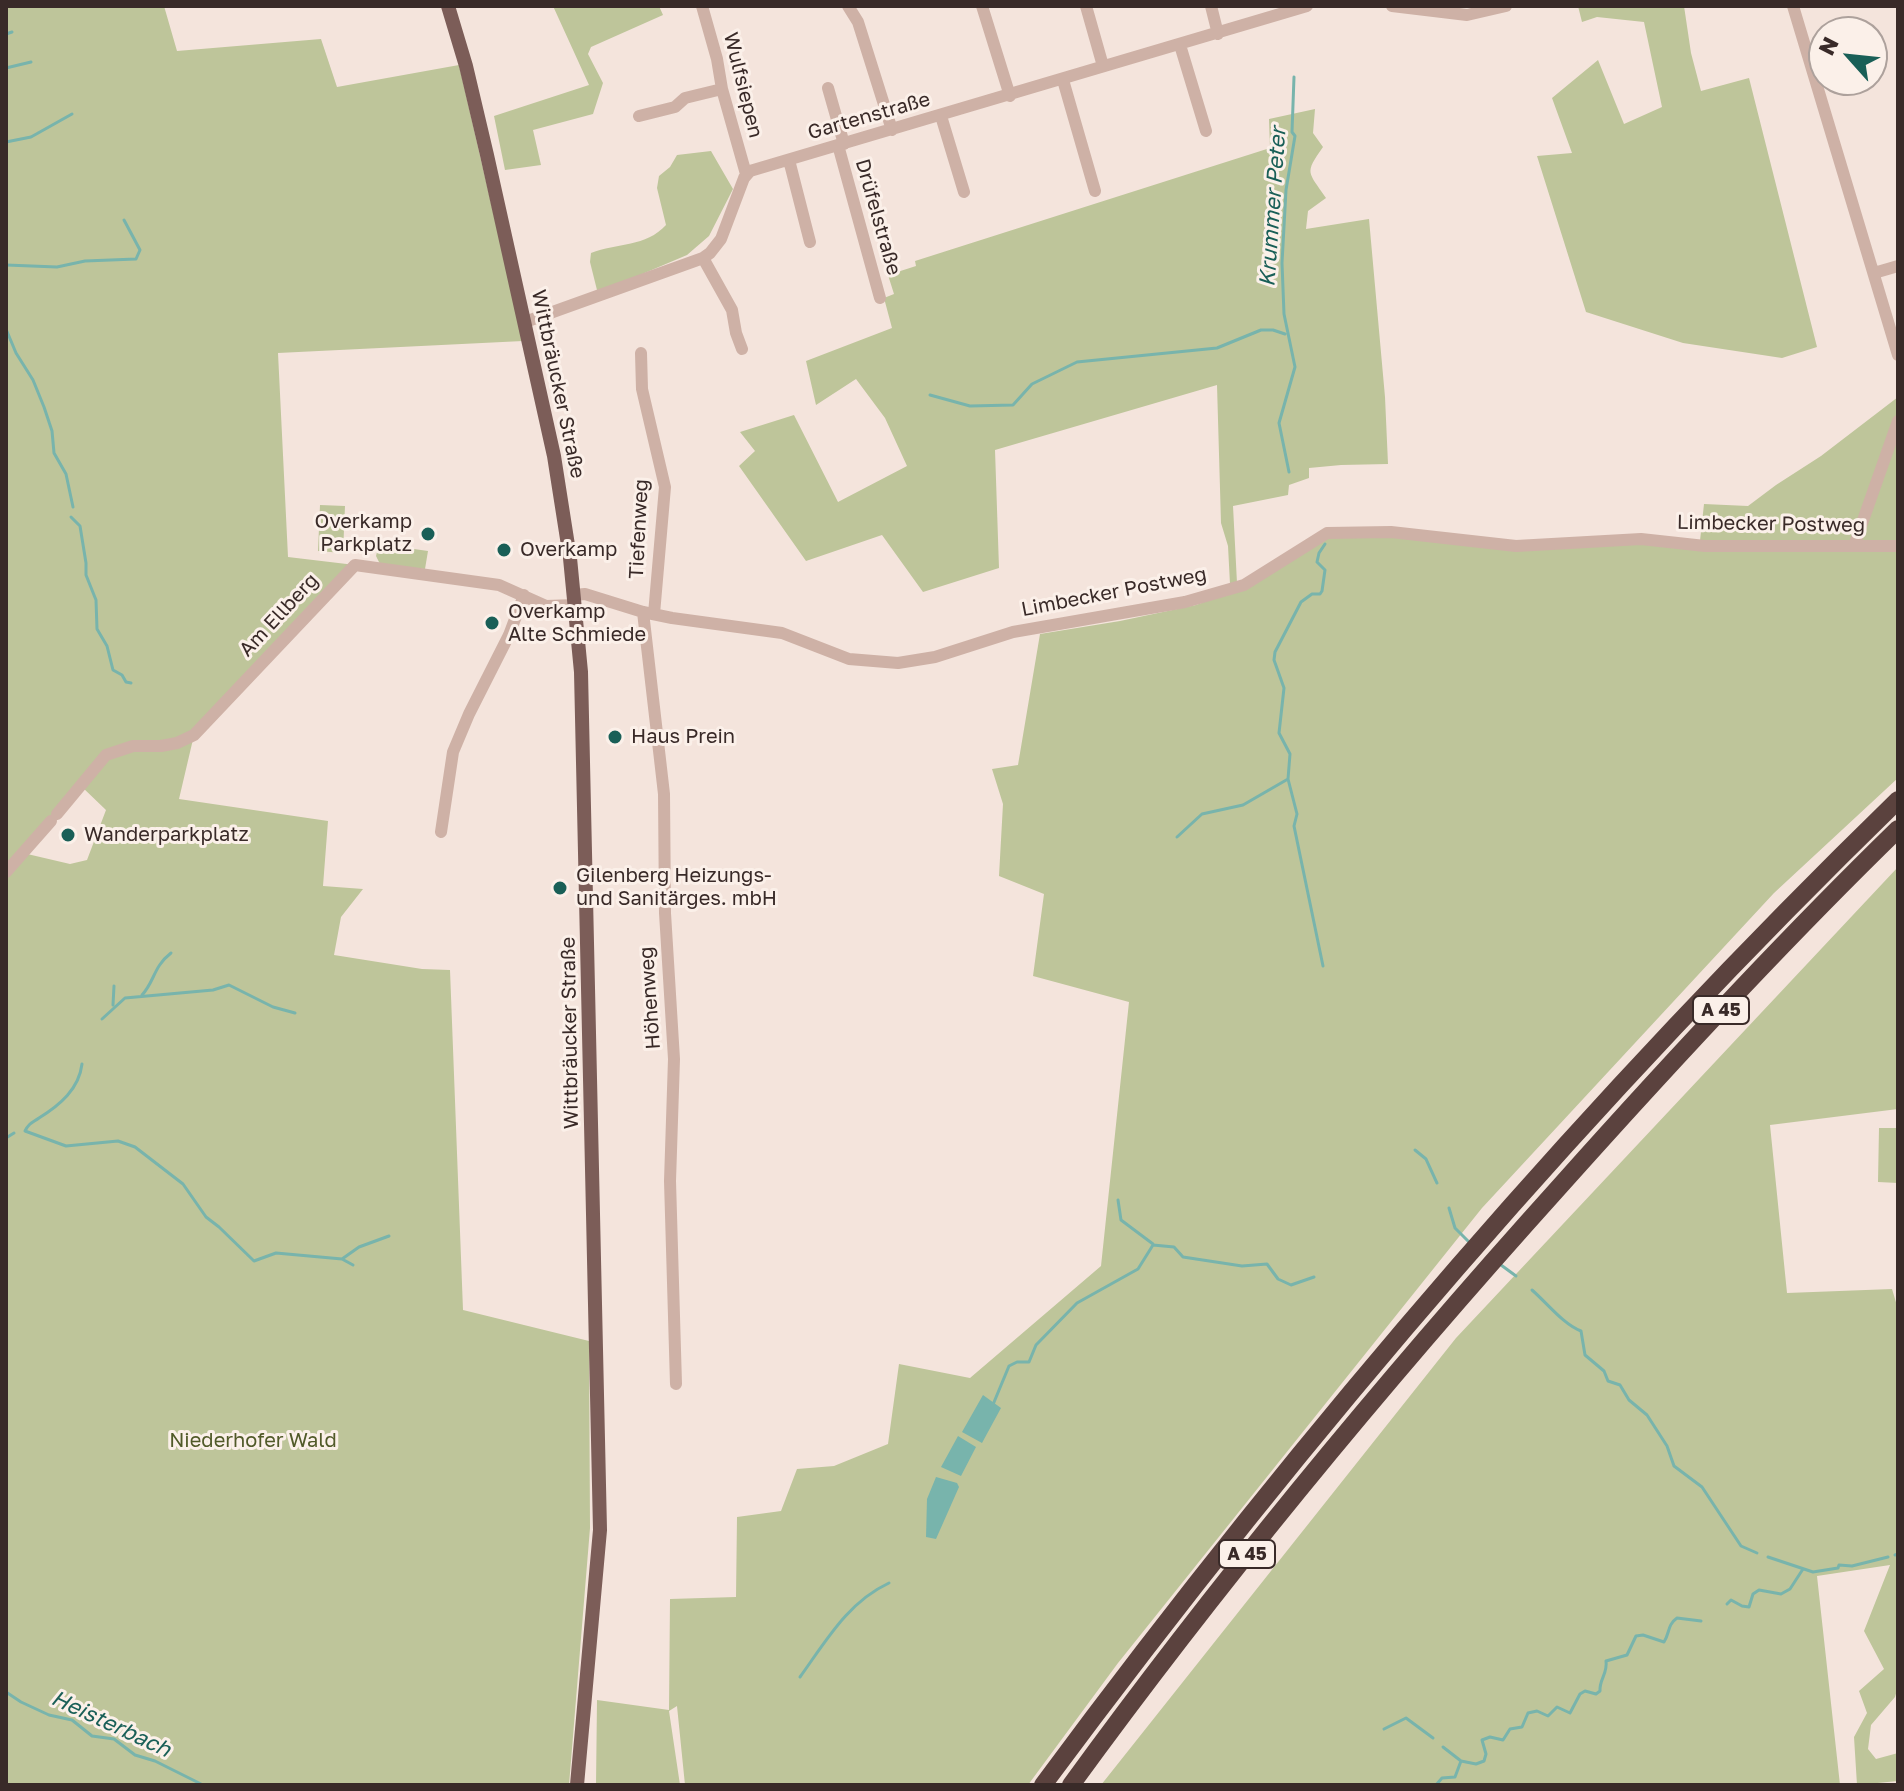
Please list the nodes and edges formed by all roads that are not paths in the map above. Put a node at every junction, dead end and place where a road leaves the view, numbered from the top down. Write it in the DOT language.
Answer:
graph roads {
  1 [pos="448,6"];
  2 [pos="702,6"];
  3 [pos="848,6"];
  4 [pos="982,6"];
  5 [pos="1086,6"];
  6 [pos="1211,6"];
  7 [pos="1307,6"];
  8 [pos="1392,6"];
  9 [pos="1506,6"];
  10 [pos="1793,6"];
  11 [pos="1276,11"];
  12 [pos="1218,34"];
  13 [pos="1180,45"];
  14 [pos="1103,66"];
  15 [pos="1063,80"];
  16 [pos="828,88"];
  17 [pos="722,89"];
  18 [pos="1010,96"];
  19 [pos="639,116"];
  20 [pos="941,116"];
  21 [pos="892,130"];
  22 [pos="1206,131"];
  23 [pos="841,144"];
  24 [pos="789,160"];
  25 [pos="746,174"];
  26 [pos="1095,191"];
  27 [pos="964,192"];
  28 [pos="810,242"];
  29 [pos="703,258"];
  30 [pos="1898,266"];
  31 [pos="1874,273"];
  32 [pos="880,298"];
  33 [pos="525,322"];
  34 [pos="742,349"];
  35 [pos="641,353"];
  36 [pos="1898,355"];
  37 [pos="1898,421"];
  38 [pos="1854,546"];
  39 [pos="1898,546"];
  40 [pos="524,595"];
  41 [pos="575,600"];
  42 [pos="648,613"];
  43 [pos="1898,800"];
  44 [pos="1898,829"];
  45 [pos="441,832"];
  46 [pos="6,872"];
  47 [pos="676,1384"];
  48 [pos="577,1785"];
  49 [pos="1043,1785"];
  50 [pos="1071,1785"];
  1 -- 33 [label="main road, Wittbräucker Straße"];
  2 -- 17 [label="street, Wulfsiepen"];
  3 -- 21 [label="street"];
  4 -- 18 [label="street"];
  5 -- 14 [label="street"];
  6 -- 12 [label="street"];
  7 -- 11 [label="street, Gartenstraße"];
  8 -- 9 [label="street"];
  10 -- 31 [label="street"];
  11 -- 12 [label="street, Gartenstraße"];
  12 -- 13 [label="street, Gartenstraße"];
  13 -- 14 [label="street, Gartenstraße"];
  13 -- 22 [label="street"];
  14 -- 15 [label="street, Gartenstraße"];
  15 -- 18 [label="street, Gartenstraße"];
  15 -- 26 [label="street"];
  16 -- 23 [label="street, Drüfelstraße"];
  17 -- 19 [label="street"];
  17 -- 25 [label="street, Wulfsiepen"];
  18 -- 20 [label="street, Gartenstraße"];
  20 -- 21 [label="street, Gartenstraße"];
  20 -- 27 [label="street"];
  21 -- 23 [label="street, Gartenstraße"];
  23 -- 24 [label="street, Gartenstraße"];
  23 -- 32 [label="street, Drüfelstraße"];
  24 -- 25 [label="street, Gartenstraße"];
  24 -- 28 [label="street"];
  25 -- 29 [label="street"];
  29 -- 33 [label="street"];
  29 -- 34 [label="street"];
  30 -- 31 [label="street"];
  31 -- 36 [label="street"];
  33 -- 41 [label="main road, Wittbräucker Straße"];
  35 -- 42 [label="street, Tiefenweg"];
  37 -- 38 [label="street"];
  38 -- 39 [label="street, Limbecker Postweg"];
  38 -- 42 [label="street, Limbecker Postweg"];
  40 -- 41 [label="street, Am Ellberg"];
  40 -- 45 [label="street"];
  40 -- 46 [label="street, Am Ellberg"];
  41 -- 42 [label="street, Limbecker Postweg"];
  41 -- 48 [label="main road, Wittbräucker Straße"];
  42 -- 47 [label="street, Höhenweg"];
  43 -- 49 [label="highway, A 45"];
  44 -- 50 [label="highway, A 45"];
}
